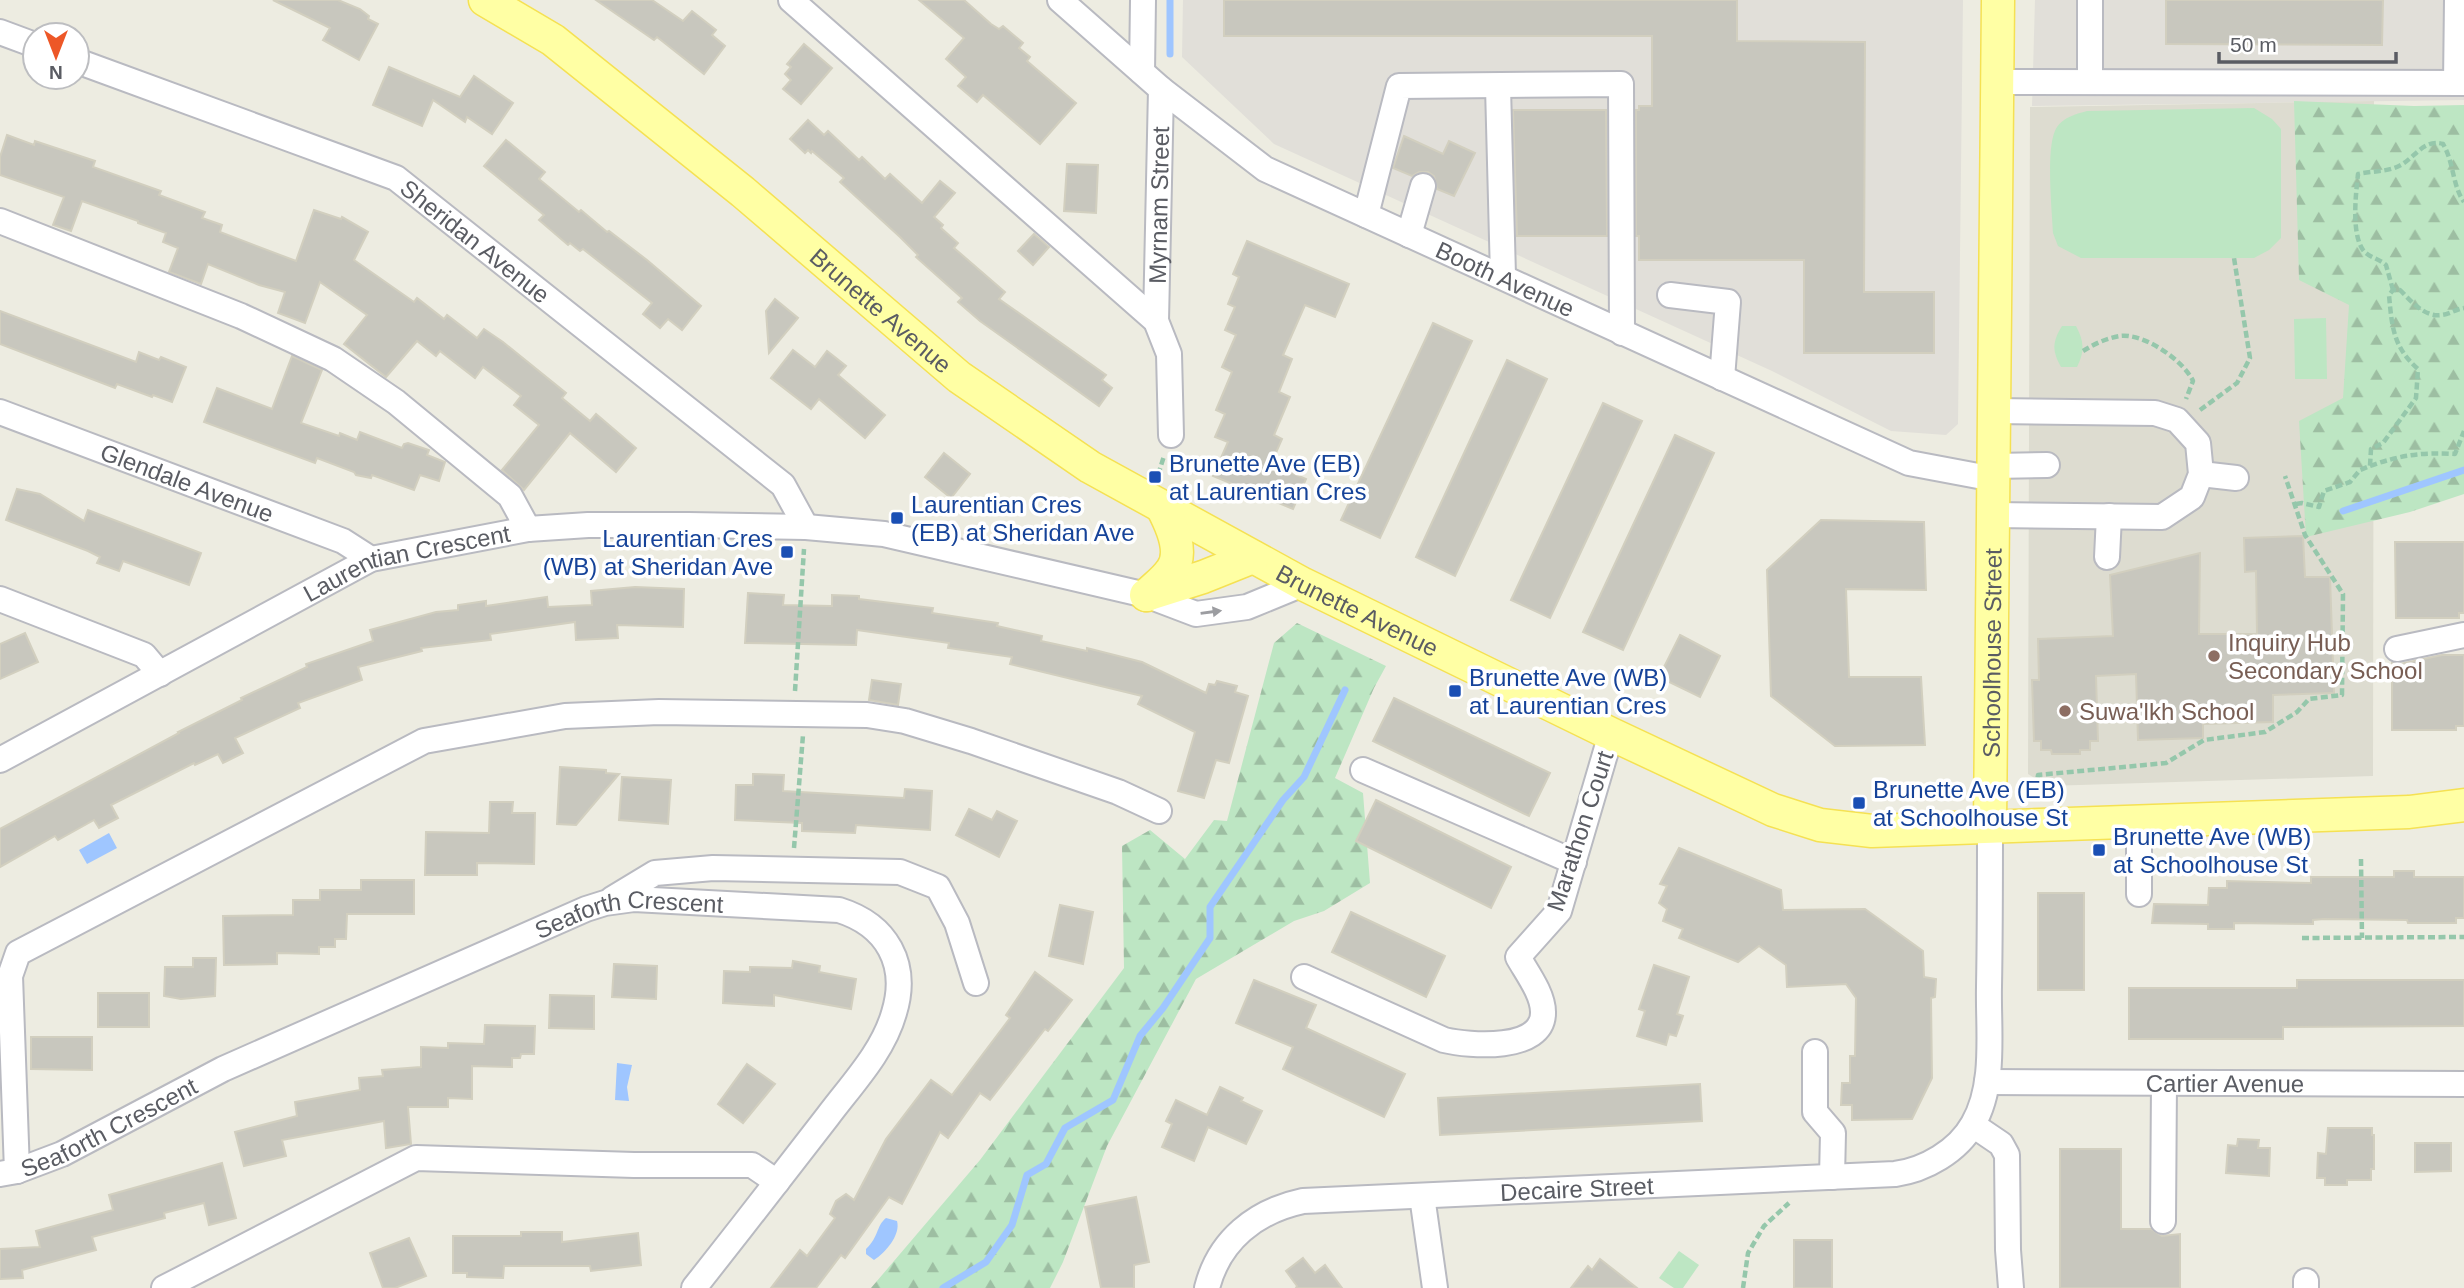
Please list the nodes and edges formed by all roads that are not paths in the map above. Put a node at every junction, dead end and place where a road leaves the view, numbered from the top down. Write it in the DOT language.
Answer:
graph roads {
  1 [pos="485,0"];
  2 [pos="791,0"];
  3 [pos="1060,0"];
  4 [pos="1143,0"];
  5 [pos="1998,0"];
  6 [pos="2090,0"];
  7 [pos="2457,0"];
  8 [pos="0,32"];
  9 [pos="21,40"];
  10 [pos="91,66"];
  11 [pos="1142,72"];
  12 [pos="1997,82"];
  13 [pos="2090,82"];
  14 [pos="2460,83"];
  15 [pos="1498,87"];
  16 [pos="1161,89"];
  17 [pos="1423,186"];
  18 [pos="1366,215"];
  19 [pos="0,221"];
  20 [pos="1409,235"];
  21 [pos="1503,276"];
  22 [pos="1670,295"];
  23 [pos="1156,321"];
  24 [pos="1622,333"];
  25 [pos="1722,378"];
  26 [pos="1994,411"];
  27 [pos="0,412"];
  28 [pos="1171,435"];
  29 [pos="2047,465"];
  30 [pos="1994,472"];
  31 [pos="2201,474"];
  32 [pos="2236,478"];
  33 [pos="1162,507"];
  34 [pos="1993,515"];
  35 [pos="2109,516"];
  36 [pos="806,527"];
  37 [pos="528,529"];
  38 [pos="1252,557"];
  39 [pos="2107,557"];
  40 [pos="371,559"];
  41 [pos="1303,584"];
  42 [pos="1146,596"];
  43 [pos="0,599"];
  44 [pos="2464,635"];
  45 [pos="2397,649"];
  46 [pos="160,674"];
  47 [pos="1611,734"];
  48 [pos="0,760"];
  49 [pos="1363,770"];
  50 [pos="2464,806"];
  51 [pos="1158,811"];
  52 [pos="2139,821"];
  53 [pos="1990,826"];
  54 [pos="1574,862"];
  55 [pos="2139,894"];
  56 [pos="606,903"];
  57 [pos="1304,976"];
  58 [pos="976,983"];
  59 [pos="1815,1052"];
  60 [pos="1987,1082"];
  61 [pos="2164,1083"];
  62 [pos="2464,1084"];
  63 [pos="1973,1125"];
  64 [pos="8,1172"];
  65 [pos="1832,1177"];
  66 [pos="777,1182"];
  67 [pos="1422,1196"];
  68 [pos="2163,1221"];
  69 [pos="164,1288"];
  70 [pos="694,1288"];
  71 [pos="1207,1288"];
  72 [pos="1435,1288"];
  73 [pos="2011,1288"];
  1 -- 33 [label="main road, Brunette Avenue"];
  2 -- 23 [label="street"];
  3 -- 11 [label="street, Booth Avenue"];
  4 -- 11 [label="street"];
  5 -- 12 [label="main road, Schoolhouse Street"];
  6 -- 13 [label="street"];
  7 -- 14 [label="street"];
  8 -- 9 [label="street"];
  10 -- 36 [label="street, Sheridan Avenue"];
  11 -- 16 [label="street, Booth Avenue"];
  12 -- 13 [label="street"];
  12 -- 26 [label="main road, Schoolhouse Street"];
  13 -- 14 [label="street"];
  15 -- 18 [label="street"];
  15 -- 21 [label="street"];
  15 -- 24 [label="street"];
  16 -- 18 [label="street, Booth Avenue"];
  16 -- 23 [label="street, Myrnam Street"];
  17 -- 20 [label="street"];
  18 -- 20 [label="street, Booth Avenue"];
  19 -- 37 [label="street"];
  20 -- 21 [label="street, Booth Avenue"];
  21 -- 24 [label="street, Booth Avenue"];
  22 -- 25 [label="street"];
  23 -- 28 [label="street"];
  24 -- 25 [label="street, Booth Avenue"];
  25 -- 30 [label="street, Booth Avenue"];
  26 -- 30 [label="main road, Schoolhouse Street"];
  26 -- 31 [label="street"];
  27 -- 40 [label="street, Glendale Avenue"];
  29 -- 30 [label="street, Booth Avenue"];
  30 -- 34 [label="main road, Schoolhouse Street"];
  31 -- 32 [label="street"];
  31 -- 35 [label="street"];
  33 -- 38 [label="main road, Brunette Avenue"];
  33 -- 42 [label="main road"];
  34 -- 35 [label="street"];
  34 -- 53 [label="main road, Schoolhouse Street"];
  35 -- 39 [label="street"];
  36 -- 37 [label="street, Laurentian Crescent"];
  36 -- 42 [label="street, Laurentian Crescent"];
  37 -- 40 [label="street, Laurentian Crescent"];
  38 -- 41 [label="main road, Brunette Avenue"];
  38 -- 42 [label="main road"];
  40 -- 46 [label="street, Laurentian Crescent"];
  42 -- 41 [label="street, Laurentian Crescent, one-way"];
  41 -- 47 [label="main road, Brunette Avenue"];
  43 -- 46 [label="street"];
  44 -- 45 [label="street"];
  46 -- 48 [label="street, Laurentian Crescent"];
  47 -- 53 [label="main road, Brunette Avenue"];
  47 -- 54 [label="street, Marathon Court"];
  49 -- 54 [label="street"];
  50 -- 52 [label="main road, Brunette Avenue"];
  51 -- 64 [label="street"];
  52 -- 53 [label="main road, Brunette Avenue"];
  52 -- 55 [label="street"];
  53 -- 60 [label="street, Schoolhouse Street"];
  54 -- 57 [label="street, Marathon Court"];
  56 -- 58 [label="street"];
  56 -- 64 [label="street, Seaforth Crescent"];
  56 -- 66 [label="street, Seaforth Crescent"];
  59 -- 65 [label="street"];
  60 -- 61 [label="street, Cartier Avenue"];
  60 -- 63 [label="street, Schoolhouse Street"];
  61 -- 62 [label="street, Cartier Avenue"];
  61 -- 68 [label="street"];
  63 -- 65 [label="street, Decaire Street"];
  63 -- 73 [label="street"];
  65 -- 67 [label="street, Decaire Street"];
  66 -- 69 [label="street"];
  66 -- 70 [label="street, Seaforth Crescent"];
  67 -- 71 [label="street, Decaire Street"];
  67 -- 72 [label="street"];
}
